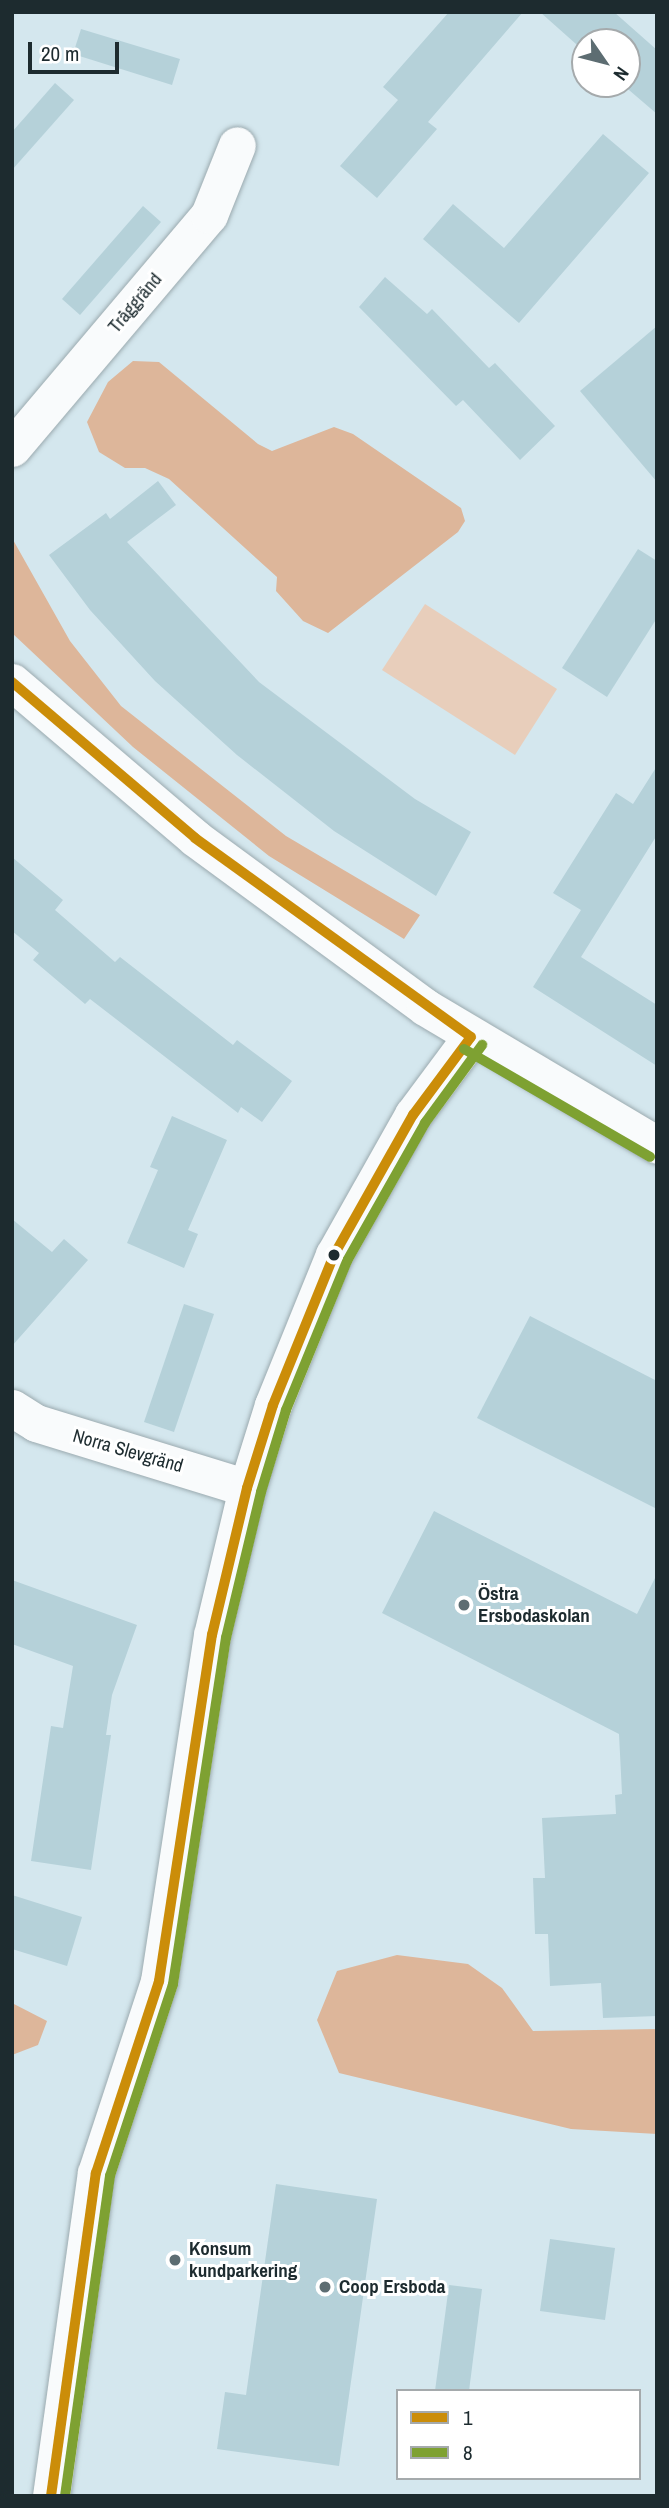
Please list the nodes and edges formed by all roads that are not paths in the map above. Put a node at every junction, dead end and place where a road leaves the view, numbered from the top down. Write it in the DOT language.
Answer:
graph roads {
  1 [pos="237,145"];
  2 [pos="12,448"];
  3 [pos="12,682"];
  4 [pos="471,1037"];
  5 [pos="657,1145"];
  6 [pos="12,1408"];
  7 [pos="247,1489"];
  8 [pos="51,2496"];
  1 -- 2 [label="street, Tråggränd"];
  3 -- 4 [label="street"];
  4 -- 5 [label="street"];
  4 -- 7 [label="street"];
  6 -- 7 [label="street, Norra Slevgränd"];
  7 -- 8 [label="street"];
}
